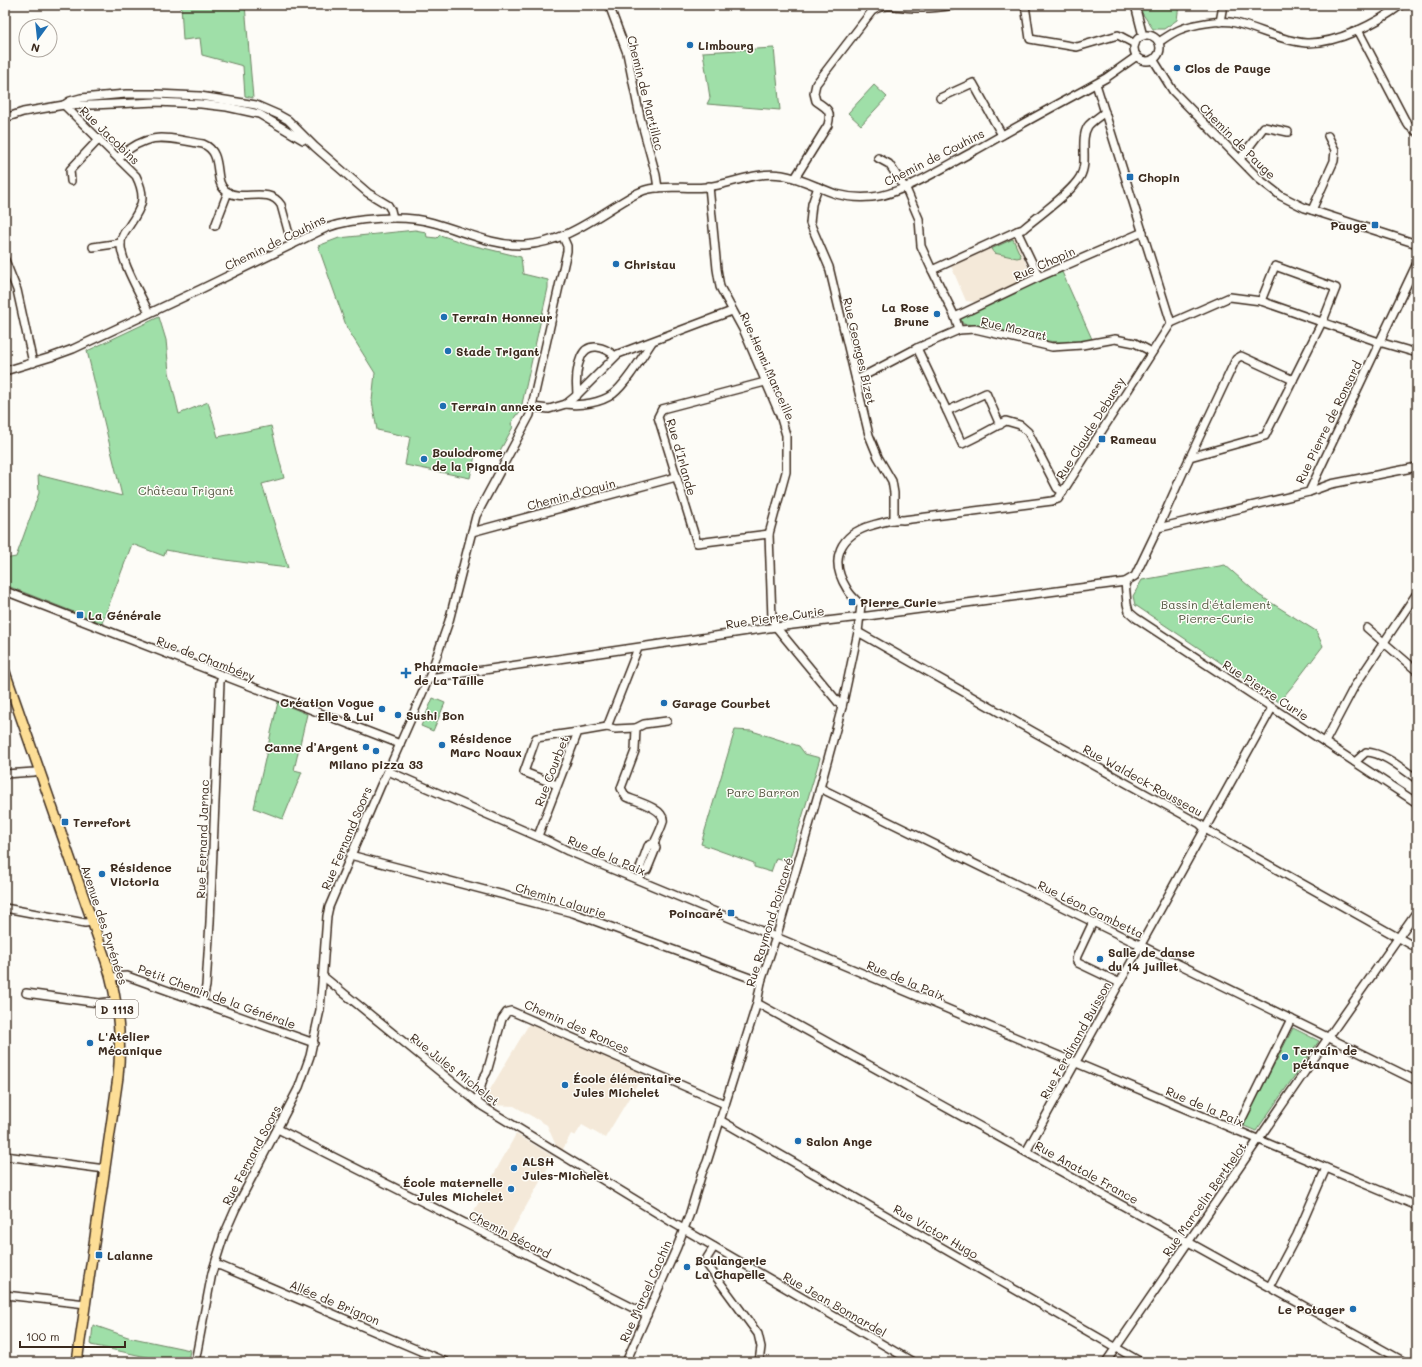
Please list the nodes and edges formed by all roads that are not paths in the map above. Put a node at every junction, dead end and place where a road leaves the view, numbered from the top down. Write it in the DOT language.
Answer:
graph roads {
  1 [pos="609,5"];
  2 [pos="954,5"];
  3 [pos="1025,5"];
  4 [pos="1135,5"];
  5 [pos="1222,5"];
  6 [pos="1401,5"];
  7 [pos="1220,22"];
  8 [pos="1358,30"];
  9 [pos="1143,36"];
  10 [pos="1159,42"];
  11 [pos="1135,44"];
  12 [pos="1138,56"];
  13 [pos="1153,59"];
  14 [pos="1096,84"];
  15 [pos="940,98"];
  16 [pos="64,105"];
  17 [pos="1105,112"];
  18 [pos="5,118"];
  19 [pos="1288,132"];
  20 [pos="1417,132"];
  21 [pos="1002,135"];
  22 [pos="1328,136"];
  23 [pos="99,139"];
  24 [pos="119,157"];
  25 [pos="878,158"];
  26 [pos="1240,159"];
  27 [pos="795,178"];
  28 [pos="71,181"];
  29 [pos="709,186"];
  30 [pos="818,187"];
  31 [pos="658,188"];
  32 [pos="903,188"];
  33 [pos="228,192"];
  34 [pos="1312,210"];
  35 [pos="393,218"];
  36 [pos="215,226"];
  37 [pos="1017,231"];
  38 [pos="1143,232"];
  39 [pos="563,237"];
  40 [pos="121,242"];
  41 [pos="1417,244"];
  42 [pos="292,245"];
  43 [pos="94,247"];
  44 [pos="5,260"];
  45 [pos="1417,263"];
  46 [pos="932,270"];
  47 [pos="1039,276"];
  48 [pos="1261,300"];
  49 [pos="732,311"];
  50 [pos="150,313"];
  51 [pos="955,317"];
  52 [pos="1321,322"];
  53 [pos="1171,323"];
  54 [pos="959,330"];
  55 [pos="652,342"];
  56 [pos="1379,342"];
  57 [pos="917,348"];
  58 [pos="1152,352"];
  59 [pos="1417,353"];
  60 [pos="615,356"];
  61 [pos="34,363"];
  62 [pos="5,371"];
  63 [pos="856,380"];
  64 [pos="1293,380"];
  65 [pos="765,382"];
  66 [pos="577,395"];
  67 [pos="566,404"];
  68 [pos="532,407"];
  69 [pos="947,411"];
  70 [pos="1000,425"];
  71 [pos="1190,457"];
  72 [pos="1417,467"];
  73 [pos="676,477"];
  74 [pos="1062,492"];
  75 [pos="1310,492"];
  76 [pos="894,519"];
  77 [pos="1158,528"];
  78 [pos="472,532"];
  79 [pos="770,534"];
  80 [pos="1125,582"];
  81 [pos="5,591"];
  82 [pos="1417,593"];
  83 [pos="860,617"];
  84 [pos="776,627"];
  85 [pos="1367,628"];
  86 [pos="858,632"];
  87 [pos="1383,642"];
  88 [pos="638,648"];
  89 [pos="1417,670"];
  90 [pos="5,672"];
  91 [pos="222,676"];
  92 [pos="429,678"];
  93 [pos="842,707"];
  94 [pos="1272,708"];
  95 [pos="667,722"];
  96 [pos="607,727"];
  97 [pos="636,728"];
  98 [pos="578,732"];
  99 [pos="1325,742"];
  100 [pos="400,744"];
  101 [pos="1355,762"];
  102 [pos="40,770"];
  103 [pos="388,771"];
  104 [pos="5,774"];
  105 [pos="1417,780"];
  106 [pos="558,785"];
  107 [pos="820,788"];
  108 [pos="1417,803"];
  109 [pos="1205,829"];
  110 [pos="538,836"];
  111 [pos="350,855"];
  112 [pos="638,880"];
  113 [pos="5,908"];
  114 [pos="1417,912"];
  115 [pos="92,922"];
  116 [pos="1093,922"];
  117 [pos="775,937"];
  118 [pos="1399,938"];
  119 [pos="1140,945"];
  120 [pos="1417,948"];
  121 [pos="111,976"];
  122 [pos="324,977"];
  123 [pos="761,982"];
  124 [pos="1120,983"];
  125 [pos="26,994"];
  126 [pos="116,1001"];
  127 [pos="202,1003"];
  128 [pos="757,1003"];
  129 [pos="1290,1019"];
  130 [pos="1328,1038"];
  131 [pos="314,1043"];
  132 [pos="1075,1063"];
  133 [pos="1417,1081"];
  134 [pos="477,1102"];
  135 [pos="725,1104"];
  136 [pos="720,1120"];
  137 [pos="278,1129"];
  138 [pos="1236,1131"];
  139 [pos="1259,1140"];
  140 [pos="1026,1152"];
  141 [pos="5,1156"];
  142 [pos="1326,1168"];
  143 [pos="105,1169"];
  144 [pos="1417,1206"];
  145 [pos="684,1229"];
  146 [pos="1189,1241"];
  147 [pos="714,1246"];
  148 [pos="215,1265"];
  149 [pos="1270,1286"];
  150 [pos="5,1295"];
  151 [pos="86,1304"];
  152 [pos="647,1315"];
  153 [pos="1116,1347"];
  154 [pos="77,1362"];
  155 [pos="195,1362"];
  156 [pos="446,1362"];
  157 [pos="626,1362"];
  158 [pos="759,1362"];
  159 [pos="913,1362"];
  160 [pos="1106,1362"];
  161 [pos="1142,1362"];
  162 [pos="1405,1362"];
  1 -- 31 [label="street, Chemin de Martillac"];
  2 -- 27 [label="street"];
  3 -- 11 [label="street"];
  4 -- 9 [label="street"];
  5 -- 7 [label="street"];
  6 -- 8 [label="street"];
  7 -- 8 [label="street"];
  7 -- 10 [label="street"];
  8 -- 20 [label="street"];
  9 -- 10 [label="street"];
  9 -- 11 [label="street"];
  10 -- 13 [label="street"];
  11 -- 12 [label="street"];
  12 -- 13 [label="street"];
  12 -- 14 [label="street, Chemin de Couhins"];
  13 -- 26 [label="street, Chemin de Pauge"];
  14 -- 17 [label="street"];
  14 -- 21 [label="street, Chemin de Couhins"];
  15 -- 21 [label="street"];
  16 -- 18 [label="street"];
  16 -- 23 [label="street, Rue Jacobins"];
  16 -- 35 [label="street"];
  17 -- 37 [label="street"];
  17 -- 38 [label="street"];
  19 -- 26 [label="street"];
  21 -- 32 [label="street, Chemin de Couhins"];
  22 -- 34 [label="street"];
  23 -- 24 [label="street, Rue Jacobins"];
  23 -- 28 [label="street"];
  24 -- 33 [label="street"];
  24 -- 40 [label="street, Rue Jacobins"];
  25 -- 32 [label="street"];
  26 -- 34 [label="street, Chemin de Pauge"];
  27 -- 29 [label="street, Chemin de Couhins"];
  27 -- 30 [label="street, Chemin de Couhins"];
  29 -- 31 [label="street, Chemin de Couhins"];
  29 -- 49 [label="street, Rue Henri Marceille"];
  30 -- 32 [label="street, Chemin de Couhins"];
  30 -- 63 [label="street, Rue Georges Bizet"];
  31 -- 39 [label="street, Chemin de Couhins"];
  32 -- 46 [label="street"];
  33 -- 36 [label="street"];
  33 -- 42 [label="street"];
  34 -- 41 [label="street, Chemin de Pauge"];
  35 -- 39 [label="street, Chemin de Couhins"];
  35 -- 42 [label="street, Chemin de Couhins"];
  37 -- 46 [label="street"];
  37 -- 47 [label="street"];
  38 -- 47 [label="street, Rue Chopin"];
  38 -- 53 [label="street"];
  39 -- 68 [label="street, Rue Fernand Soors"];
  40 -- 43 [label="street"];
  40 -- 50 [label="street"];
  42 -- 50 [label="street, Chemin de Couhins"];
  44 -- 61 [label="street"];
  45 -- 56 [label="street, Rue Pierre de Ronsard"];
  46 -- 51 [label="street"];
  47 -- 51 [label="street, Rue Chopin"];
  48 -- 52 [label="street"];
  48 -- 52 [label="street"];
  48 -- 53 [label="street"];
  49 -- 55 [label="street"];
  49 -- 65 [label="street, Rue Henri Marceille"];
  50 -- 61 [label="street, Chemin de Couhins"];
  51 -- 54 [label="street"];
  52 -- 56 [label="street"];
  52 -- 64 [label="street"];
  53 -- 58 [label="street, Rue Claude Debussy"];
  54 -- 57 [label="street, Rue Mozart"];
  54 -- 58 [label="street, Rue Mozart"];
  55 -- 60 [label="street"];
  55 -- 67 [label="street"];
  56 -- 59 [label="street"];
  56 -- 75 [label="street, Rue Pierre de Ronsard"];
  57 -- 63 [label="street, Rue Mozart"];
  57 -- 69 [label="street"];
  58 -- 74 [label="street, Rue Claude Debussy"];
  60 -- 66 [label="street"];
  60 -- 66 [label="street"];
  61 -- 62 [label="street, Chemin de Couhins"];
  63 -- 76 [label="street, Rue Georges Bizet"];
  64 -- 71 [label="street"];
  64 -- 71 [label="street"];
  65 -- 73 [label="street, Rue d'Irlande"];
  65 -- 79 [label="street, Rue Henri Marceille"];
  66 -- 67 [label="street"];
  67 -- 68 [label="street"];
  68 -- 78 [label="street, Rue Fernand Soors"];
  69 -- 70 [label="street"];
  69 -- 70 [label="street"];
  70 -- 74 [label="street"];
  71 -- 77 [label="street"];
  72 -- 75 [label="street"];
  73 -- 78 [label="street, Chemin d'Oquin"];
  73 -- 79 [label="street, Rue d'Irlande"];
  74 -- 76 [label="street, Rue Claude Debussy"];
  75 -- 77 [label="street, Rue Pierre de Ronsard"];
  76 -- 83 [label="street, Rue Claude Debussy"];
  77 -- 80 [label="street, Rue Pierre Curie"];
  78 -- 92 [label="street, Rue Fernand Soors"];
  79 -- 84 [label="street, Rue Henri Marceille"];
  80 -- 83 [label="street, Rue Pierre Curie"];
  80 -- 94 [label="street, Rue Pierre Curie"];
  81 -- 91 [label="street, Rue de Chambéry"];
  82 -- 87 [label="street"];
  83 -- 84 [label="street, Rue Pierre Curie"];
  83 -- 86 [label="street, Rue Raymond Poincaré"];
  84 -- 88 [label="street, Rue Pierre Curie"];
  84 -- 93 [label="street"];
  85 -- 87 [label="street"];
  86 -- 93 [label="street, Rue Raymond Poincaré"];
  86 -- 109 [label="street, Rue Waldeck-Rousseau"];
  87 -- 89 [label="street"];
  87 -- 99 [label="street"];
  88 -- 92 [label="street, Rue Pierre Curie"];
  88 -- 96 [label="street"];
  90 -- 102 [label="main road, Avenue des Pyrénées / D 1113"];
  91 -- 100 [label="street, Rue de Chambéry"];
  91 -- 127 [label="street, Rue Fernand Jarnac"];
  92 -- 100 [label="street, Rue Fernand Soors"];
  93 -- 107 [label="street, Rue Raymond Poincaré"];
  94 -- 99 [label="street, Rue Pierre Curie"];
  94 -- 109 [label="street, Rue Ferdinand Buisson"];
  95 -- 97 [label="street, Rue Courbet"];
  96 -- 97 [label="street, Rue Courbet"];
  96 -- 98 [label="street, Rue Courbet"];
  97 -- 112 [label="street"];
  98 -- 106 [label="street, Rue Courbet"];
  98 -- 106 [label="street"];
  99 -- 101 [label="street, Rue Pierre Curie"];
  100 -- 103 [label="street, Rue Fernand Soors"];
  101 -- 105 [label="street"];
  101 -- 108 [label="street, Rue Pierre Curie"];
  102 -- 104 [label="street"];
  102 -- 115 [label="main road, Avenue des Pyrénées / D 1113"];
  103 -- 110 [label="street, Rue de la Paix"];
  103 -- 111 [label="street, Rue Fernand Soors"];
  106 -- 110 [label="street, Rue Courbet"];
  107 -- 116 [label="street, Rue Léon Gambetta"];
  107 -- 117 [label="street, Rue Raymond Poincaré"];
  109 -- 118 [label="street, Rue Waldeck-Rousseau"];
  109 -- 119 [label="street, Rue Ferdinand Buisson"];
  110 -- 112 [label="street, Rue de la Paix"];
  111 -- 122 [label="street, Rue Fernand Soors"];
  111 -- 123 [label="street, Chemin Lalaurie"];
  112 -- 117 [label="street, Rue de la Paix"];
  113 -- 115 [label="street"];
  114 -- 118 [label="street, Rue Marcelin Berthelot"];
  115 -- 121 [label="main road, Avenue des Pyrénées / D 1113"];
  116 -- 119 [label="street, Rue Léon Gambetta"];
  116 -- 124 [label="street"];
  117 -- 123 [label="street, Rue Raymond Poincaré"];
  117 -- 132 [label="street, Rue de la Paix"];
  118 -- 120 [label="street, Rue Waldeck-Rousseau"];
  118 -- 130 [label="street, Rue Marcelin Berthelot"];
  119 -- 124 [label="street, Rue Ferdinand Buisson"];
  119 -- 129 [label="street, Rue Léon Gambetta"];
  121 -- 126 [label="main road, Avenue des Pyrénées / D 1113"];
  121 -- 127 [label="street, Petit Chemin de la Générale"];
  122 -- 131 [label="street, Rue Fernand Soors"];
  122 -- 134 [label="street, Rue Jules Michelet"];
  123 -- 128 [label="street, Rue Raymond Poincaré"];
  124 -- 132 [label="street, Rue Ferdinand Buisson"];
  125 -- 126 [label="street"];
  126 -- 143 [label="main road, Avenue des Pyrénées / D 1113"];
  127 -- 131 [label="street, Petit Chemin de la Générale"];
  128 -- 135 [label="street, Rue Raymond Poincaré"];
  128 -- 140 [label="street, Rue Anatole France"];
  129 -- 130 [label="street, Rue Léon Gambetta"];
  129 -- 138 [label="street"];
  130 -- 133 [label="street, Rue Léon Gambetta"];
  130 -- 139 [label="street, Rue Marcelin Berthelot"];
  131 -- 137 [label="street, Rue Fernand Soors"];
  132 -- 138 [label="street, Rue de la Paix"];
  132 -- 140 [label="street, Rue Ferdinand Buisson"];
  134 -- 135 [label="street, Chemin des Ronces"];
  134 -- 145 [label="street, Rue Jules Michelet"];
  135 -- 136 [label="street, Rue Raymond Poincaré"];
  136 -- 145 [label="street, Rue Raymond Poincaré"];
  136 -- 153 [label="street, Rue Victor Hugo"];
  137 -- 148 [label="street, Rue Fernand Soors"];
  137 -- 152 [label="street, Chemin Bécard"];
  138 -- 139 [label="street, Rue de la Paix"];
  139 -- 142 [label="street, Rue de la Paix"];
  139 -- 146 [label="street, Rue Marcelin Berthelot"];
  140 -- 146 [label="street, Rue Anatole France"];
  141 -- 143 [label="street"];
  142 -- 144 [label="street, Rue de la Paix"];
  142 -- 149 [label="street"];
  143 -- 151 [label="main road, Avenue des Pyrénées / D 1113"];
  145 -- 147 [label="street, Rue Jean Bonnardel"];
  145 -- 152 [label="street, Rue Marcel Cachin"];
  146 -- 149 [label="street, Rue Anatole France"];
  146 -- 153 [label="street, Rue Marcelin Berthelot"];
  147 -- 158 [label="street"];
  147 -- 159 [label="street, Rue Jean Bonnardel"];
  148 -- 155 [label="street, Rue Fernand Soors"];
  148 -- 156 [label="street, Allée de Brignon"];
  149 -- 162 [label="street, Rue Anatole France"];
  150 -- 151 [label="street"];
  151 -- 154 [label="main road, Avenue des Pyrénées / D 1113"];
  152 -- 157 [label="street, Rue Marcel Cachin"];
  153 -- 160 [label="street, Rue Marcelin Berthelot"];
  153 -- 161 [label="street, Rue Victor Hugo"];
}
